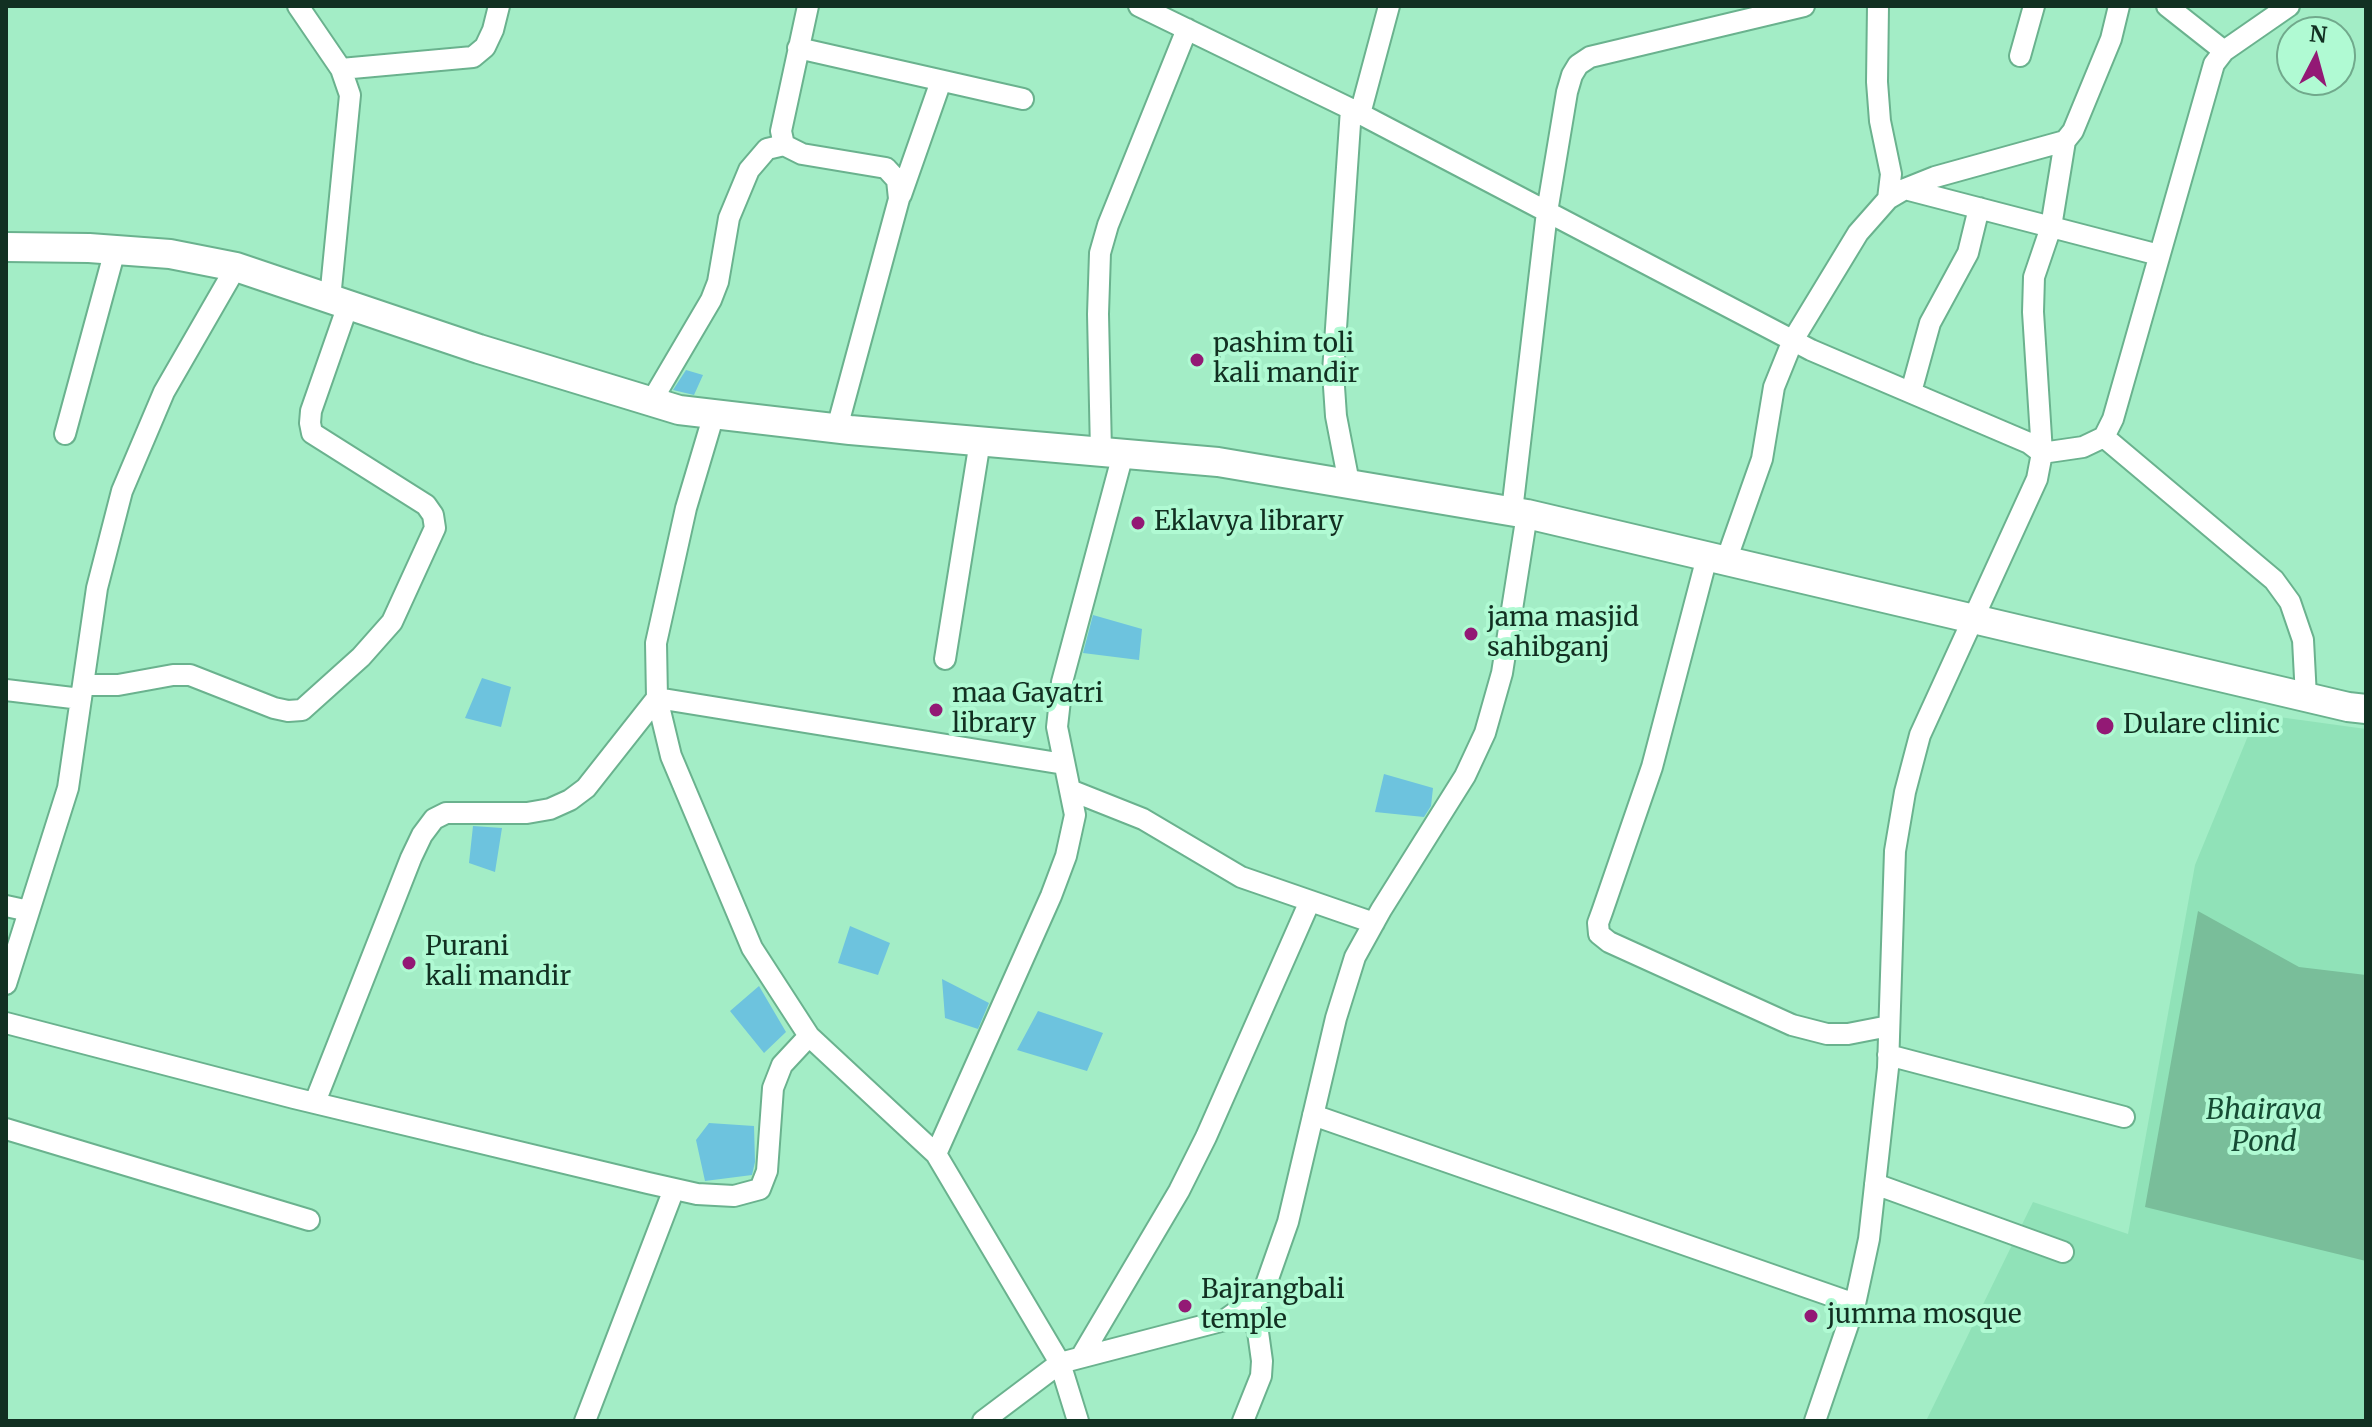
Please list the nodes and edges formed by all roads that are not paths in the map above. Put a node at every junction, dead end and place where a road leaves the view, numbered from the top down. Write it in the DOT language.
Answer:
graph roads {
  1 [pos="298,6"];
  2 [pos="499,6"];
  3 [pos="808,6"];
  4 [pos="1139,6"];
  5 [pos="1389,6"];
  6 [pos="1804,6"];
  7 [pos="1878,6"];
  8 [pos="2034,6"];
  9 [pos="2119,6"];
  10 [pos="2167,6"];
  11 [pos="2289,6"];
  12 [pos="1187,29"];
  13 [pos="798,48"];
  14 [pos="2224,51"];
  15 [pos="2020,56"];
  16 [pos="341,69"];
  17 [pos="941,81"];
  18 [pos="1023,99"];
  19 [pos="1356,112"];
  20 [pos="2065,141"];
  21 [pos="784,145"];
  22 [pos="1896,194"];
  23 [pos="899,199"];
  24 [pos="1979,208"];
  25 [pos="1547,212"];
  26 [pos="2051,227"];
  27 [pos="6,247"];
  28 [pos="115,250"];
  29 [pos="2159,255"];
  30 [pos="236,267"];
  31 [pos="339,302"];
  32 [pos="1793,340"];
  33 [pos="1911,392"];
  34 [pos="651,402"];
  35 [pos="714,414"];
  36 [pos="837,428"];
  37 [pos="65,434"];
  38 [pos="2104,437"];
  39 [pos="980,441"];
  40 [pos="1112,453"];
  41 [pos="2042,453"];
  42 [pos="1349,483"];
  43 [pos="1520,513"];
  44 [pos="1716,559"];
  45 [pos="1974,620"];
  46 [pos="945,659"];
  47 [pos="6,690"];
  48 [pos="82,692"];
  49 [pos="2306,697"];
  50 [pos="657,698"];
  51 [pos="2366,709"];
  52 [pos="1064,764"];
  53 [pos="1070,790"];
  54 [pos="1310,901"];
  55 [pos="6,906"];
  56 [pos="29,911"];
  57 [pos="1374,923"];
  58 [pos="6,984"];
  59 [pos="6,1023"];
  60 [pos="1889,1026"];
  61 [pos="809,1036"];
  62 [pos="1888,1055"];
  63 [pos="315,1102"];
  64 [pos="1313,1115"];
  65 [pos="2124,1117"];
  66 [pos="6,1129"];
  67 [pos="936,1154"];
  68 [pos="1875,1184"];
  69 [pos="674,1189"];
  70 [pos="309,1220"];
  71 [pos="2063,1252"];
  72 [pos="1249,1302"];
  73 [pos="1855,1304"];
  74 [pos="1081,1357"];
  75 [pos="1060,1363"];
  76 [pos="585,1421"];
  77 [pos="983,1421"];
  78 [pos="1078,1421"];
  79 [pos="1243,1421"];
  80 [pos="1815,1421"];
  1 -- 16 [label="street"];
  2 -- 16 [label="street"];
  3 -- 13 [label="street"];
  4 -- 12 [label="street"];
  5 -- 19 [label="street"];
  6 -- 25 [label="street"];
  7 -- 22 [label="street"];
  8 -- 15 [label="street"];
  9 -- 20 [label="street"];
  10 -- 14 [label="street"];
  11 -- 14 [label="street"];
  12 -- 19 [label="street"];
  12 -- 40 [label="street"];
  13 -- 17 [label="street"];
  13 -- 21 [label="street"];
  14 -- 29 [label="street"];
  16 -- 31 [label="street"];
  17 -- 18 [label="street"];
  17 -- 23 [label="street"];
  19 -- 25 [label="street"];
  19 -- 42 [label="street"];
  20 -- 22 [label="street"];
  20 -- 26 [label="street"];
  21 -- 23 [label="street"];
  21 -- 34 [label="street"];
  22 -- 24 [label="street"];
  22 -- 32 [label="street"];
  23 -- 36 [label="street"];
  24 -- 26 [label="street"];
  24 -- 33 [label="street"];
  25 -- 32 [label="street"];
  25 -- 43 [label="street"];
  26 -- 29 [label="street"];
  26 -- 41 [label="street"];
  27 -- 28 [label="main road"];
  28 -- 30 [label="main road"];
  28 -- 37 [label="street"];
  29 -- 38 [label="street"];
  30 -- 31 [label="main road"];
  30 -- 48 [label="street"];
  31 -- 34 [label="main road"];
  31 -- 48 [label="street"];
  32 -- 33 [label="street"];
  32 -- 44 [label="street"];
  33 -- 41 [label="street"];
  34 -- 35 [label="main road"];
  35 -- 36 [label="main road"];
  35 -- 50 [label="street"];
  36 -- 39 [label="main road"];
  38 -- 41 [label="street"];
  38 -- 49 [label="street"];
  39 -- 40 [label="main road"];
  39 -- 46 [label="street"];
  40 -- 42 [label="main road"];
  40 -- 52 [label="street"];
  41 -- 45 [label="street"];
  42 -- 43 [label="main road"];
  43 -- 44 [label="main road"];
  43 -- 57 [label="street"];
  44 -- 45 [label="main road"];
  44 -- 60 [label="street"];
  45 -- 49 [label="main road"];
  45 -- 60 [label="street"];
  47 -- 48 [label="street"];
  48 -- 56 [label="street"];
  49 -- 51 [label="main road"];
  50 -- 52 [label="street"];
  50 -- 61 [label="street"];
  50 -- 63 [label="street"];
  52 -- 53 [label="street"];
  53 -- 54 [label="street"];
  53 -- 67 [label="street"];
  54 -- 57 [label="street"];
  54 -- 74 [label="street"];
  55 -- 56 [label="street"];
  56 -- 58 [label="street"];
  57 -- 64 [label="street"];
  59 -- 63 [label="street"];
  60 -- 62 [label="street"];
  61 -- 67 [label="street"];
  61 -- 69 [label="street"];
  62 -- 65 [label="street"];
  62 -- 68 [label="street"];
  63 -- 69 [label="street"];
  64 -- 72 [label="street"];
  64 -- 73 [label="street"];
  66 -- 70 [label="street"];
  67 -- 75 [label="street"];
  68 -- 71 [label="street"];
  68 -- 73 [label="street"];
  69 -- 76 [label="street"];
  72 -- 74 [label="street"];
  72 -- 79 [label="street"];
  73 -- 80 [label="street"];
  74 -- 75 [label="street"];
  75 -- 77 [label="street"];
  75 -- 78 [label="street"];
}
